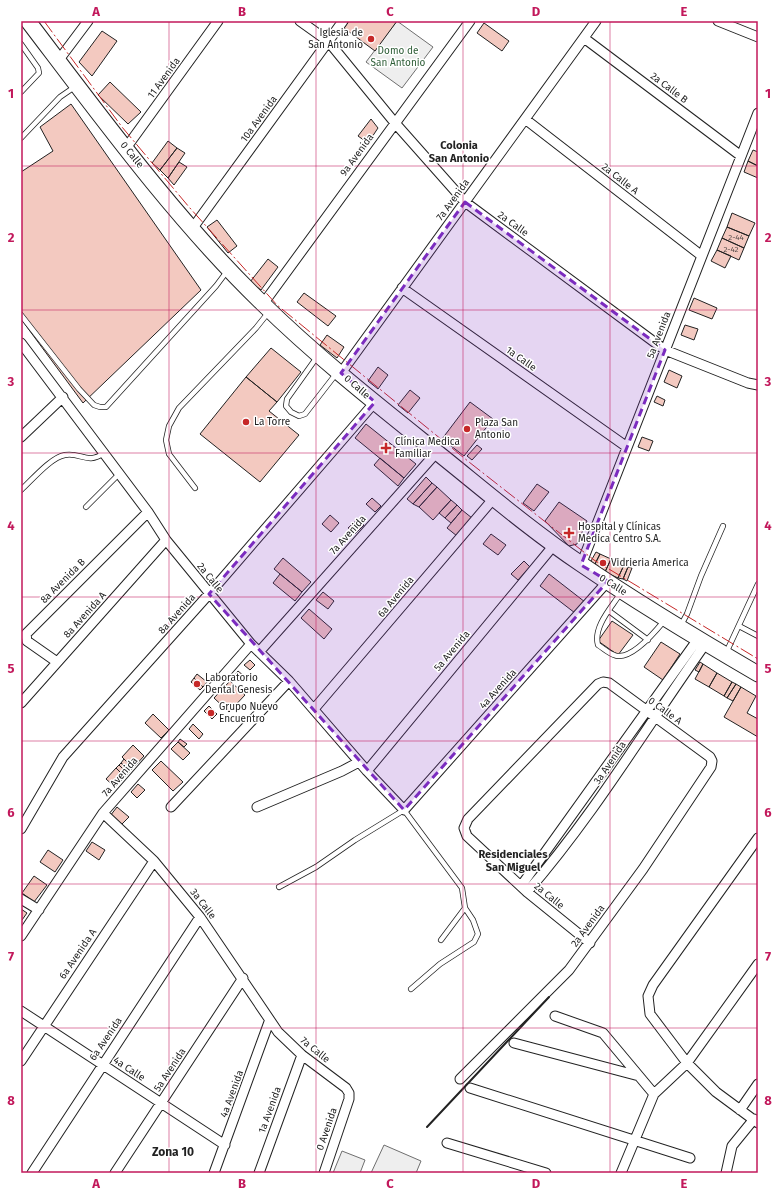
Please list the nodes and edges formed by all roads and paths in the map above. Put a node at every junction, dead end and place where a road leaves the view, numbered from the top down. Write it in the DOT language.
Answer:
graph roads {
  1 [pos="28,21"];
  2 [pos="88,21"];
  3 [pos="218,21"];
  4 [pos="300,21"];
  5 [pos="343,21"];
  6 [pos="470,21"];
  7 [pos="596,21"];
  8 [pos="718,21"];
  9 [pos="758,37"];
  10 [pos="584,38"];
  11 [pos="328,41"];
  12 [pos="21,44"];
  13 [pos="58,61"];
  14 [pos="77,85"];
  15 [pos="21,92"];
  16 [pos="758,114"];
  17 [pos="525,120"];
  18 [pos="395,123"];
  19 [pos="21,138"];
  20 [pos="126,148"];
  21 [pos="741,156"];
  22 [pos="465,202"];
  23 [pos="192,229"];
  24 [pos="702,256"];
  25 [pos="229,269"];
  26 [pos="402,288"];
  27 [pos="266,307"];
  28 [pos="21,315"];
  29 [pos="21,342"];
  30 [pos="665,350"];
  31 [pos="319,354"];
  32 [pos="339,372"];
  33 [pos="758,385"];
  34 [pos="63,397"];
  35 [pos="375,402"];
  36 [pos="21,437"];
  37 [pos="627,447"];
  38 [pos="104,452"];
  39 [pos="437,452"];
  40 [pos="120,473"];
  41 [pos="195,488"];
  42 [pos="21,490"];
  43 [pos="494,498"];
  44 [pos="86,507"];
  45 [pos="148,512"];
  46 [pos="723,526"];
  47 [pos="166,540"];
  48 [pos="554,545"];
  49 [pos="581,564"];
  50 [pos="608,581"];
  51 [pos="758,584"];
  52 [pos="622,590"];
  53 [pos="209,594"];
  54 [pos="609,611"];
  55 [pos="666,618"];
  56 [pos="680,626"];
  57 [pos="740,626"];
  58 [pos="758,636"];
  59 [pos="648,640"];
  60 [pos="702,641"];
  61 [pos="251,644"];
  62 [pos="259,652"];
  63 [pos="725,654"];
  64 [pos="57,662"];
  65 [pos="758,674"];
  66 [pos="289,681"];
  67 [pos="21,703"];
  68 [pos="314,709"];
  69 [pos="647,711"];
  70 [pos="656,718"];
  71 [pos="359,762"];
  72 [pos="711,767"];
  73 [pos="367,771"];
  74 [pos="585,797"];
  75 [pos="595,804"];
  76 [pos="171,807"];
  77 [pos="257,807"];
  78 [pos="404,810"];
  79 [pos="103,813"];
  80 [pos="22,823"];
  81 [pos="464,828"];
  82 [pos="758,838"];
  83 [pos="154,861"];
  84 [pos="279,888"];
  85 [pos="524,889"];
  86 [pos="21,898"];
  87 [pos="465,908"];
  88 [pos="39,910"];
  89 [pos="200,917"];
  90 [pos="21,936"];
  91 [pos="441,940"];
  92 [pos="590,943"];
  93 [pos="758,964"];
  94 [pos="243,978"];
  95 [pos="411,989"];
  96 [pos="21,1011"];
  97 [pos="555,1016"];
  98 [pos="269,1022"];
  99 [pos="44,1026"];
  100 [pos="514,1043"];
  101 [pos="302,1055"];
  102 [pos="21,1061"];
  103 [pos="687,1063"];
  104 [pos="102,1064"];
  105 [pos="639,1076"];
  106 [pos="460,1079"];
  107 [pos="758,1084"];
  108 [pos="470,1088"];
  109 [pos="349,1093"];
  110 [pos="654,1094"];
  111 [pos="161,1103"];
  112 [pos="740,1110"];
  113 [pos="756,1121"];
  114 [pos="633,1140"];
  115 [pos="447,1143"];
  116 [pos="225,1145"];
  117 [pos="690,1158"];
  118 [pos="32,1173"];
  119 [pos="115,1173"];
  120 [pos="214,1173"];
  121 [pos="259,1173"];
  122 [pos="324,1173"];
  123 [pos="543,1173"];
  124 [pos="621,1173"];
  125 [pos="726,1173"];
  1 -- 13 [label="main road, 0 Calle"];
  2 -- 13 [label="street"];
  3 -- 20 [label="street, 11 Avenida"];
  4 -- 11 [label="street, 2a Calle"];
  5 -- 11 [label="street, 10a Avenida"];
  6 -- 18 [label="street, 9a Avenida"];
  7 -- 10 [label="street, 7a Avenida"];
  8 -- 9 [label="street"];
  10 -- 17 [label="street, 7a Avenida"];
  10 -- 21 [label="street, 2a Calle B"];
  11 -- 18 [label="street, 2a Calle"];
  11 -- 23 [label="street, 10a Avenida"];
  12 -- 15 [label="lane"];
  13 -- 14 [label="main road, 0 Calle"];
  14 -- 19 [label="lane"];
  14 -- 20 [label="main road, 0 Calle"];
  16 -- 21 [label="street, 5a Avenida"];
  17 -- 22 [label="street, 7a Avenida"];
  17 -- 24 [label="street, 2a Calle A"];
  18 -- 22 [label="street, 2a Calle"];
  18 -- 27 [label="street, 9a Avenida"];
  20 -- 23 [label="main road, 0 Calle"];
  21 -- 24 [label="street, 5a Avenida"];
  22 -- 26 [label="street, 7a Avenida"];
  22 -- 30 [label="street, 2a Calle"];
  23 -- 25 [label="main road, 0 Calle"];
  24 -- 30 [label="street, 5a Avenida"];
  25 -- 27 [label="main road, 0 Calle"];
  25 -- 28 [label="lane"];
  26 -- 32 [label="street, 7a Avenida"];
  26 -- 37 [label="street, 1a Calle"];
  27 -- 31 [label="main road, 0 Calle"];
  27 -- 41 [label="lane"];
  29 -- 34 [label="street, 2a Calle"];
  30 -- 33 [label="street, 2a Calle"];
  30 -- 37 [label="street, 5a Avenida"];
  31 -- 32 [label="main road, 0 Calle"];
  31 -- 32 [label="lane"];
  32 -- 35 [label="main road, 0 Calle"];
  34 -- 36 [label="street"];
  34 -- 38 [label="street, 2a Calle"];
  35 -- 39 [label="main road, 0 Calle"];
  35 -- 53 [label="street, 8a Avenida"];
  37 -- 49 [label="street, 5a Avenida"];
  38 -- 40 [label="street, 2a Calle"];
  38 -- 42 [label="lane"];
  39 -- 43 [label="main road, 0 Calle"];
  39 -- 62 [label="street, 7a Avenida"];
  40 -- 44 [label="lane"];
  40 -- 45 [label="street, 2a Calle"];
  43 -- 48 [label="main road, 0 Calle"];
  43 -- 68 [label="street, 6a Avenida"];
  45 -- 47 [label="street, 2a Calle"];
  45 -- 64 [label="street, 8a Avenida B"];
  46 -- 56 [label="lane"];
  47 -- 53 [label="street, 2a Calle"];
  47 -- 64 [label="street, 8a Avenida A"];
  48 -- 49 [label="main road, 0 Calle"];
  48 -- 73 [label="street, 5a Avenida"];
  49 -- 50 [label="main road, 0 Calle"];
  50 -- 52 [label="main road, 0 Calle"];
  50 -- 78 [label="street, 4a Avenida"];
  51 -- 57 [label="lane"];
  52 -- 54 [label="lane"];
  52 -- 55 [label="main road, 0 Calle"];
  53 -- 61 [label="street, 2a Calle"];
  53 -- 80 [label="street, 8a Avenida"];
  54 -- 59 [label="lane"];
  54 -- 59 [label="lane"];
  55 -- 56 [label="main road, 0 Calle"];
  55 -- 59 [label="lane"];
  56 -- 60 [label="main road, 0 Calle"];
  57 -- 58 [label="lane"];
  57 -- 63 [label="lane"];
  60 -- 63 [label="main road, 0 Calle"];
  60 -- 69 [label="street, 3a Avenida"];
  60 -- 70 [label="street, 3a Avenida"];
  61 -- 62 [label="street, 2a Calle"];
  61 -- 79 [label="street, 7a Avenida"];
  62 -- 66 [label="street, 2a Calle"];
  63 -- 65 [label="main road, 0 Calle"];
  64 -- 67 [label="street, 8a Avenida A"];
  66 -- 68 [label="street, 2a Calle"];
  66 -- 76 [label="street"];
  68 -- 71 [label="street, 2a Calle"];
  69 -- 70 [label="street, 0 Calle A"];
  69 -- 74 [label="street, 3a Avenida"];
  69 -- 81 [label="street, 0 Calle A"];
  70 -- 72 [label="street, 0 Calle A"];
  70 -- 75 [label="street, 3a Avenida"];
  71 -- 73 [label="street, 2a Calle"];
  71 -- 77 [label="street"];
  72 -- 92 [label="street, 2a Avenida"];
  73 -- 78 [label="street, 2a Calle"];
  74 -- 75 [label="street"];
  74 -- 85 [label="street, 3a Avenida"];
  75 -- 85 [label="street, 3a Avenida"];
  78 -- 84 [label="lane"];
  78 -- 87 [label="lane"];
  79 -- 83 [label="street, 3a Calle"];
  79 -- 88 [label="street, 7a Avenida"];
  81 -- 85 [label="street, 2a Calle"];
  82 -- 103 [label="street"];
  83 -- 89 [label="street, 3a Calle"];
  83 -- 99 [label="street, 6a Avenida A"];
  85 -- 92 [label="street, 2a Calle"];
  86 -- 88 [label="street"];
  87 -- 91 [label="lane"];
  87 -- 95 [label="lane"];
  88 -- 90 [label="street, 7a Avenida"];
  89 -- 94 [label="street, 3a Calle"];
  89 -- 104 [label="street, 6a Avenida"];
  92 -- 106 [label="street, 2a Avenida"];
  93 -- 103 [label="street"];
  94 -- 98 [label="street, 3a Calle"];
  94 -- 111 [label="street, 5a Avenida"];
  96 -- 99 [label="street, 4a Calle"];
  97 -- 105 [label="street"];
  98 -- 101 [label="street, 7a Calle"];
  98 -- 116 [label="street, 4a Avenida"];
  99 -- 102 [label="street, 6a Avenida A"];
  99 -- 104 [label="street, 4a Calle"];
  100 -- 105 [label="street"];
  101 -- 109 [label="street, 7a Calle"];
  101 -- 121 [label="street, 1a Avenida"];
  103 -- 110 [label="street"];
  103 -- 112 [label="street"];
  104 -- 111 [label="street, 4a Calle"];
  104 -- 118 [label="street, 6a Avenida"];
  105 -- 110 [label="street"];
  107 -- 112 [label="street"];
  108 -- 114 [label="street"];
  109 -- 122 [label="street, 0 Avenida"];
  110 -- 114 [label="street"];
  111 -- 116 [label="street, 4a Calle"];
  111 -- 119 [label="street, 5a Avenida"];
  112 -- 113 [label="street"];
  113 -- 125 [label="street"];
  114 -- 117 [label="street"];
  114 -- 124 [label="street"];
  115 -- 123 [label="street"];
  116 -- 120 [label="street, 4a Avenida"];
}
